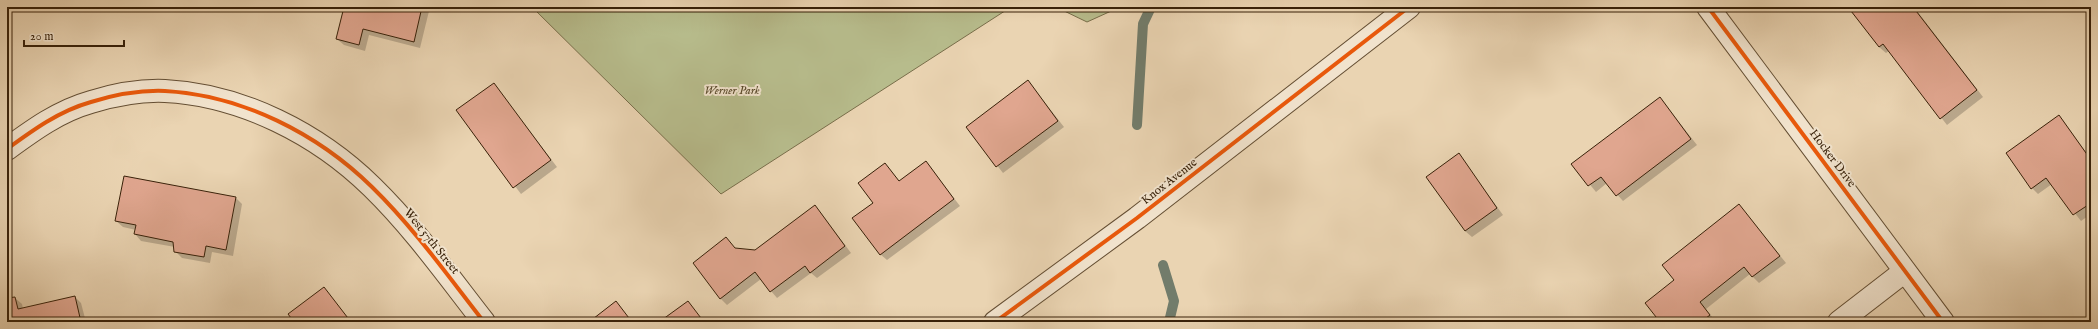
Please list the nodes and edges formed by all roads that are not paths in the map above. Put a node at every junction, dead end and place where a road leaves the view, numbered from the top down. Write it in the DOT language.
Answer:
graph roads {
  1 [pos="1409,7"];
  2 [pos="1708,7"];
  3 [pos="7,149"];
  4 [pos="1905,271"];
  5 [pos="484,322"];
  6 [pos="995,322"];
  7 [pos="1839,322"];
  8 [pos="1943,322"];
  1 -- 6 [label="street, Knox Avenue"];
  2 -- 4 [label="street, Hocker Drive"];
  3 -- 5 [label="street, West 57th Street"];
  4 -- 7 [label="street"];
  4 -- 8 [label="street, Hocker Drive"];
}
